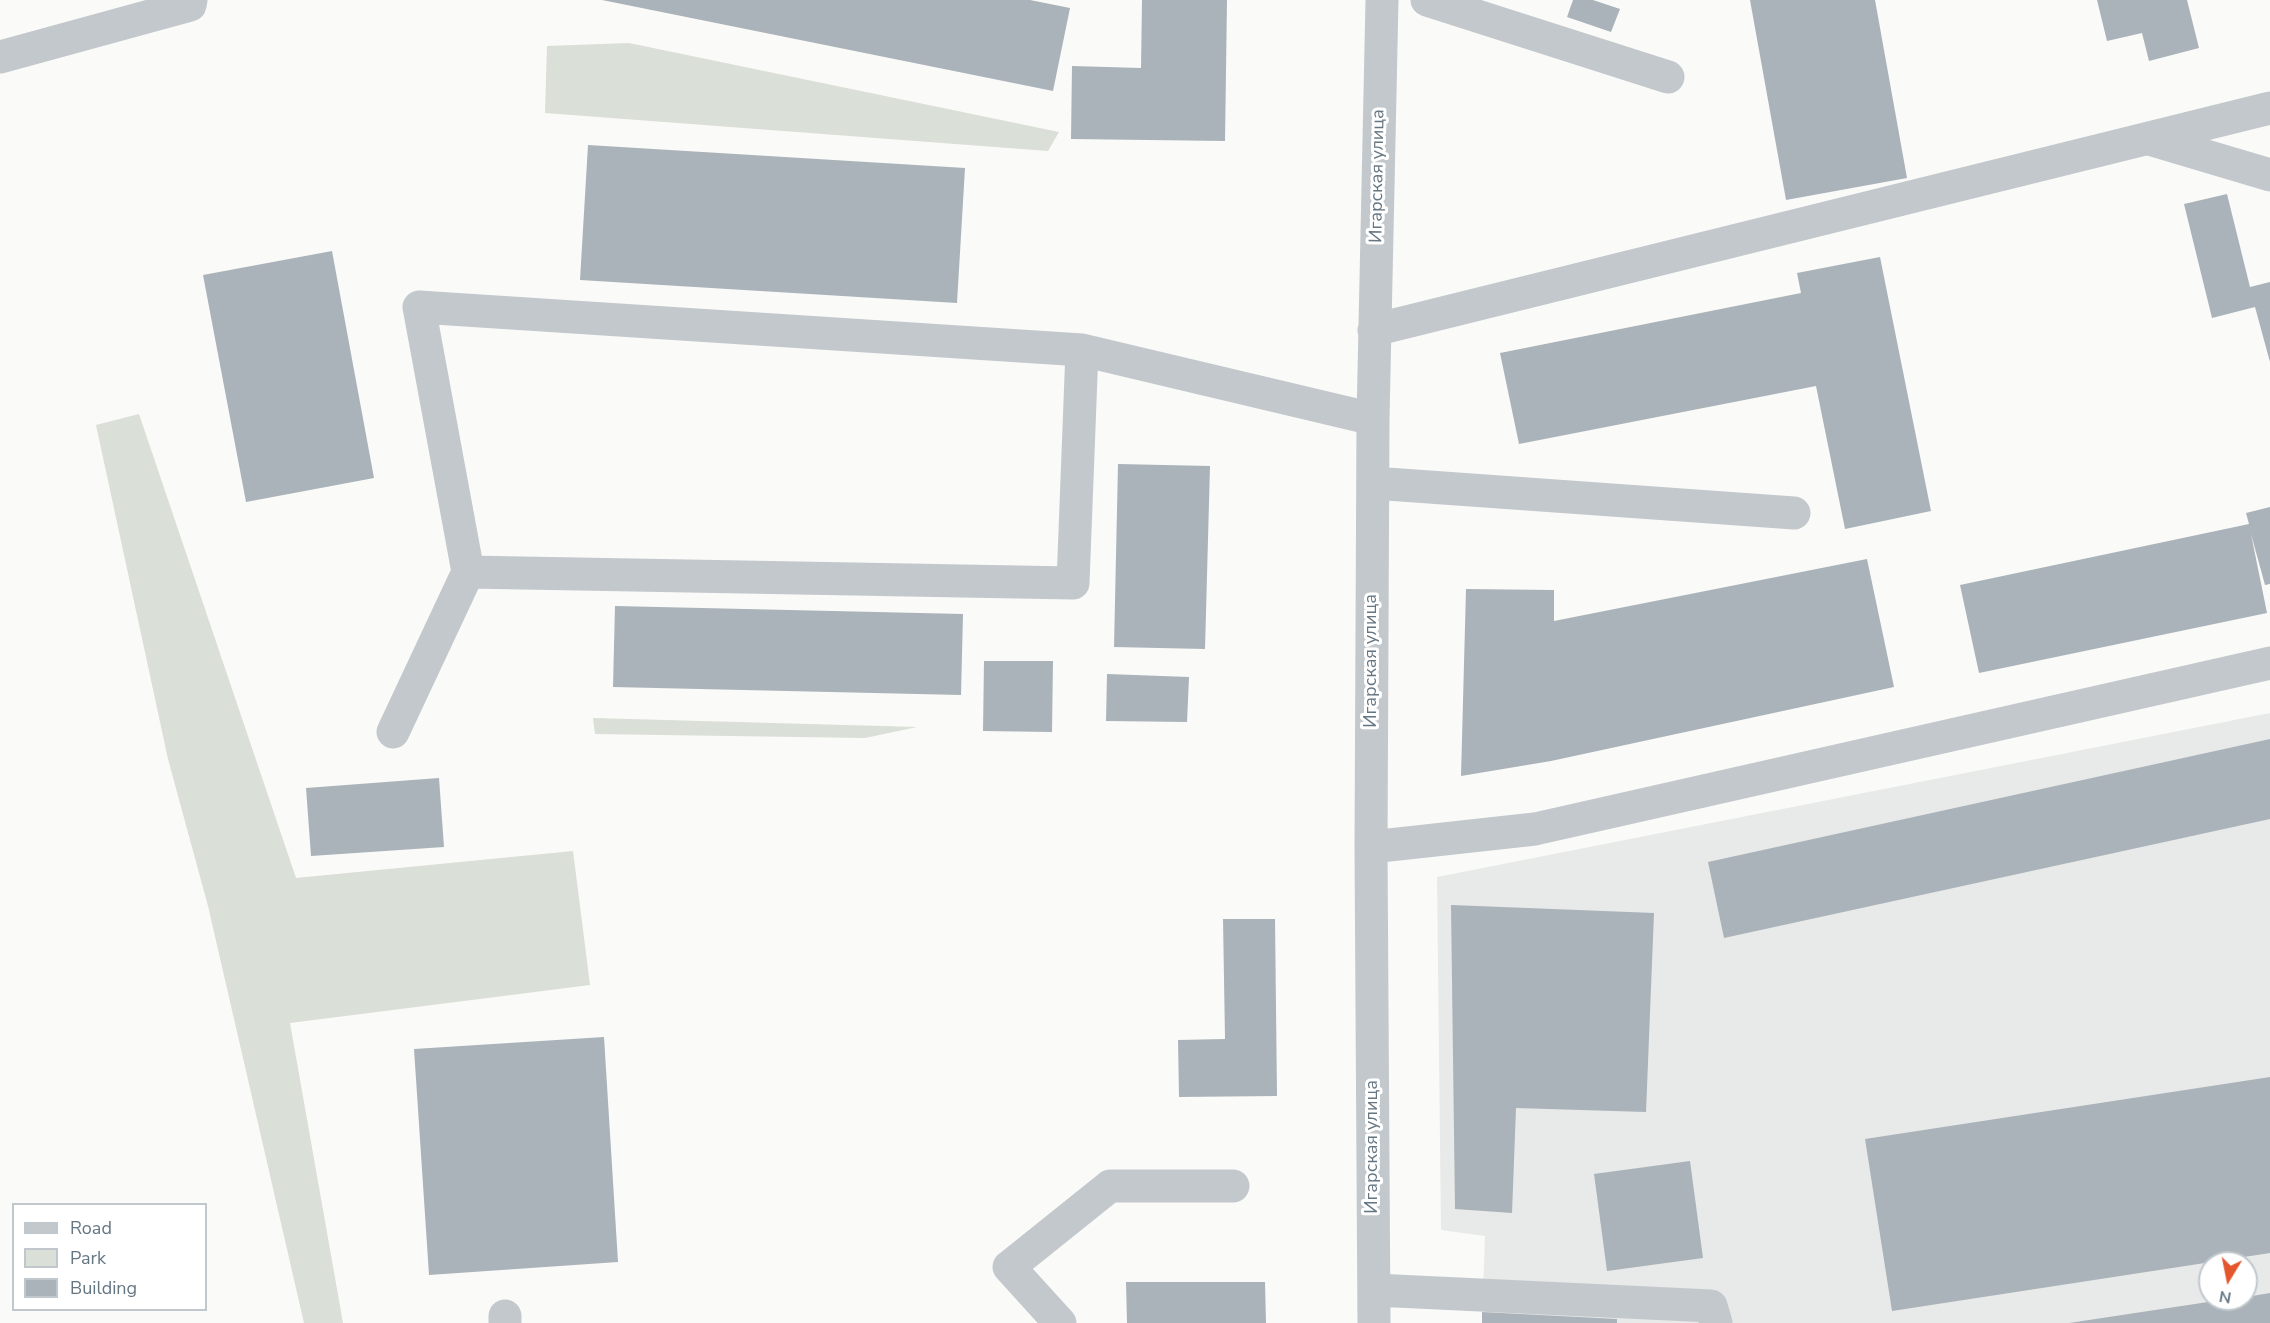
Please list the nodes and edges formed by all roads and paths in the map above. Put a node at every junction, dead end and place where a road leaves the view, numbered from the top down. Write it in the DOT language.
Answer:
graph roads {
  1 [pos="191,0"];
  2 [pos="1382,0"];
  3 [pos="1427,0"];
  4 [pos="0,57"];
  5 [pos="1668,77"];
  6 [pos="2270,108"];
  7 [pos="2148,138"];
  8 [pos="2270,175"];
  9 [pos="1374,330"];
  10 [pos="1082,351"];
  11 [pos="1373,419"];
  12 [pos="1373,483"];
  13 [pos="1794,513"];
  14 [pos="468,572"];
  15 [pos="2270,663"];
  16 [pos="393,732"];
  17 [pos="1371,847"];
  18 [pos="1233,1186"];
  19 [pos="1375,1290"];
  20 [pos="1060,1323"];
  21 [pos="1374,1323"];
  22 [pos="1716,1323"];
  1 -- 4 [label="street"];
  2 -- 9 [label="street, Игарская улица"];
  3 -- 5 [label="street"];
  6 -- 7 [label="street"];
  7 -- 8 [label="street"];
  7 -- 9 [label="street"];
  9 -- 11 [label="street, Игарская улица"];
  10 -- 11 [label="street"];
  10 -- 14 [label="street"];
  10 -- 14 [label="street"];
  11 -- 12 [label="street, Игарская улица"];
  12 -- 13 [label="street"];
  12 -- 17 [label="street, Игарская улица"];
  14 -- 16 [label="street"];
  15 -- 17 [label="street"];
  17 -- 19 [label="street, Игарская улица"];
  18 -- 20 [label="street"];
  19 -- 21 [label="street, Игарская улица"];
  19 -- 22 [label="street"];
}
